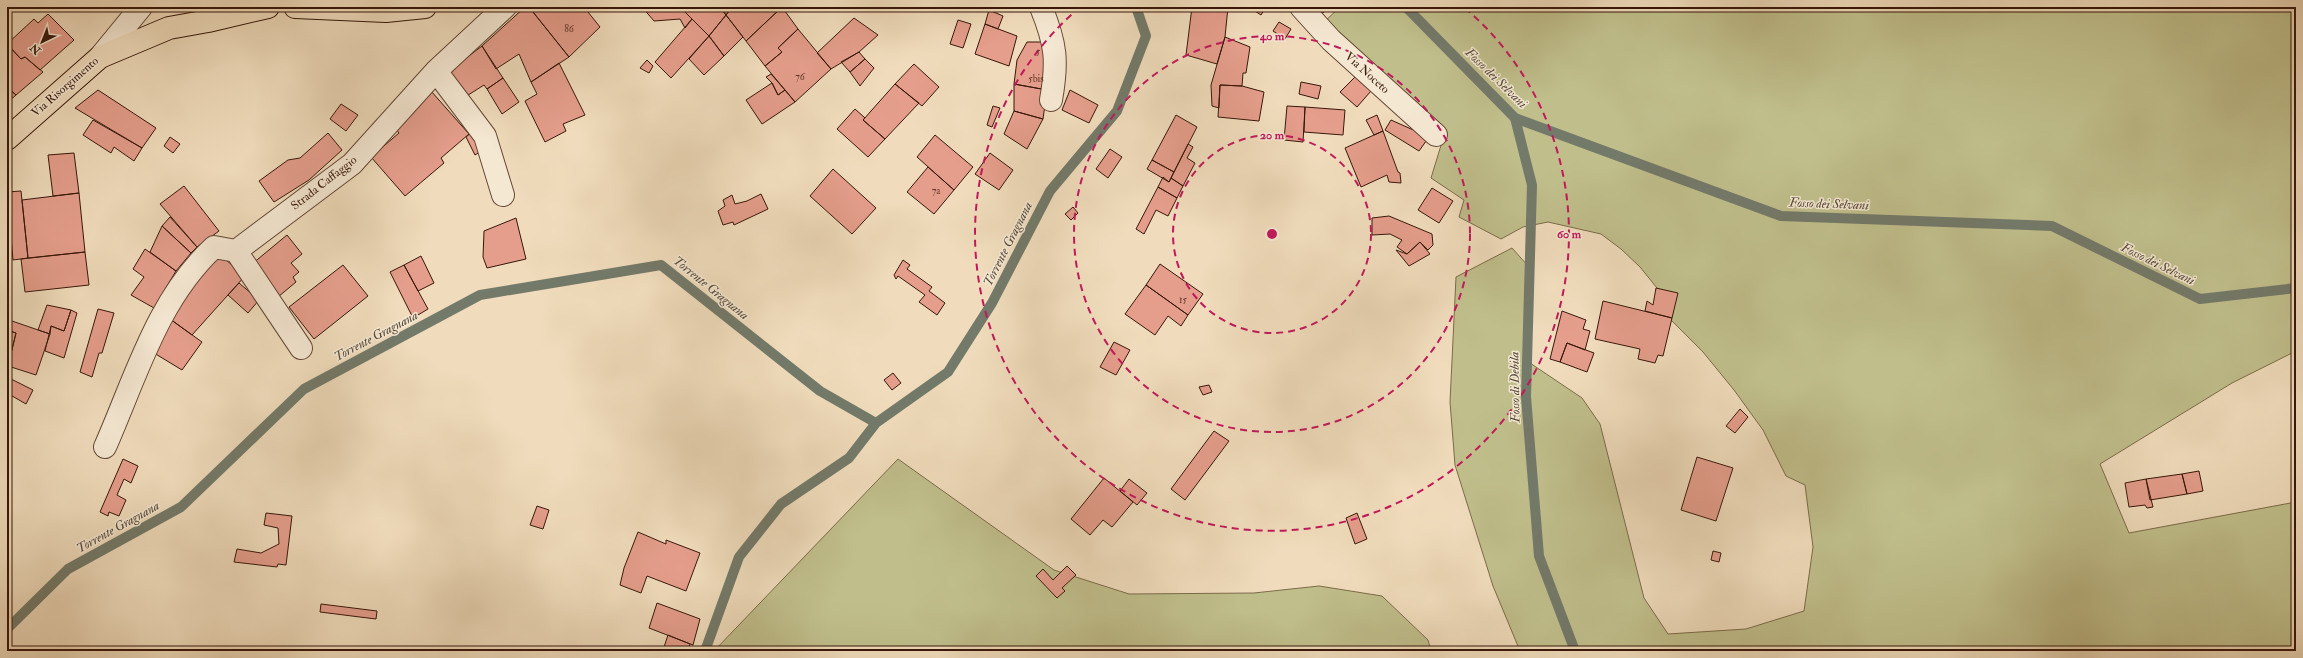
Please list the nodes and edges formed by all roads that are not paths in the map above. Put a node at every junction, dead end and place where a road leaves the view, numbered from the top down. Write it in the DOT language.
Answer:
graph roads {
  1 [pos="141,7"];
  2 [pos="268,7"];
  3 [pos="295,7"];
  4 [pos="425,7"];
  5 [pos="505,7"];
  6 [pos="1041,7"];
  7 [pos="1301,7"];
  8 [pos="100,57"];
  9 [pos="436,71"];
  10 [pos="1051,100"];
  11 [pos="1436,135"];
  12 [pos="7,139"];
  13 [pos="503,195"];
  14 [pos="236,251"];
  15 [pos="301,348"];
  16 [pos="105,447"];
  1 -- 8 [label="street"];
  2 -- 8 [label="main road, Via Risorgimento"];
  3 -- 4 [label="main road"];
  5 -- 9 [label="street, Strada Caffaggio"];
  6 -- 10 [label="street"];
  7 -- 11 [label="street, Via Noceto"];
  8 -- 12 [label="main road, Via Risorgimento"];
  9 -- 13 [label="street"];
  9 -- 14 [label="street, Strada Caffaggio"];
  14 -- 15 [label="street"];
  14 -- 16 [label="street"];
}
